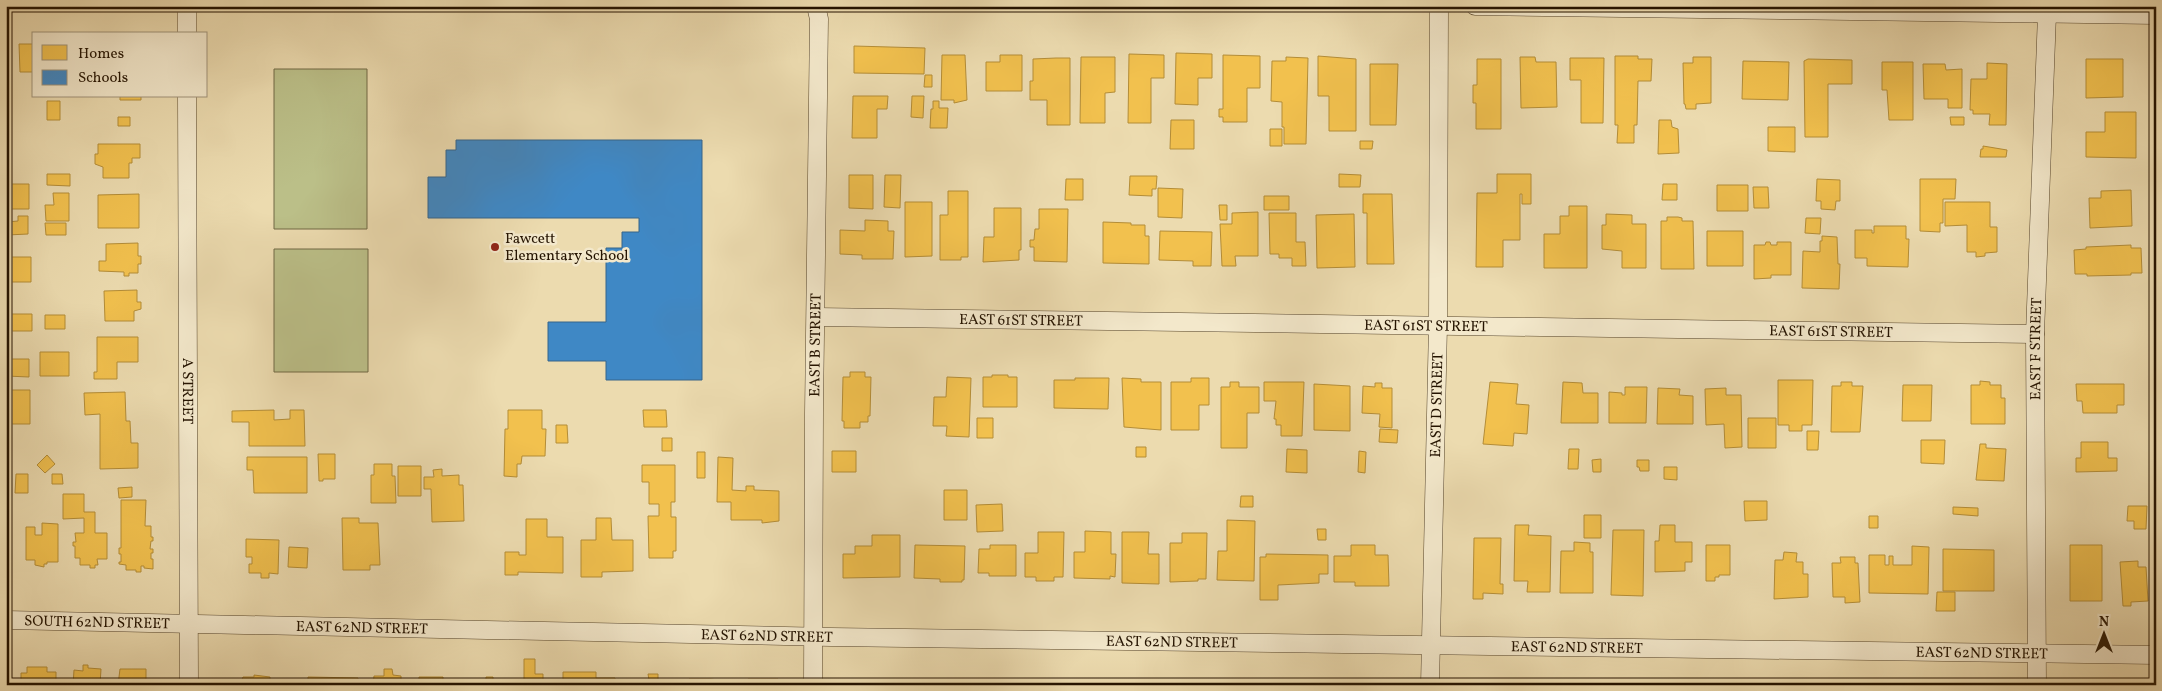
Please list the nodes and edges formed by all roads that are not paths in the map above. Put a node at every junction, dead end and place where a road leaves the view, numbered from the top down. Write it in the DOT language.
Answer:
graph roads {
  1 [pos="187,6"];
  2 [pos="816,6"];
  3 [pos="1439,6"];
  4 [pos="1475,6"];
  5 [pos="2047,14"];
  6 [pos="2156,15"];
  7 [pos="187,32"];
  8 [pos="187,98"];
  9 [pos="816,317"];
  10 [pos="1438,325"];
  11 [pos="2035,334"];
  12 [pos="6,620"];
  13 [pos="189,625"];
  14 [pos="814,636"];
  15 [pos="1430,645"];
  16 [pos="2038,653"];
  17 [pos="2156,655"];
  18 [pos="189,685"];
  19 [pos="813,685"];
  20 [pos="1430,685"];
  21 [pos="2037,685"];
  1 -- 7 [label="street"];
  2 -- 9 [label="street, EAST B STREET"];
  3 -- 10 [label="street, EAST D STREET"];
  4 -- 5 [label="street"];
  5 -- 6 [label="street"];
  5 -- 11 [label="street, EAST F STREET"];
  8 -- 13 [label="street, A STREET"];
  9 -- 10 [label="street, EAST 61ST STREET"];
  9 -- 14 [label="street, EAST B STREET"];
  10 -- 11 [label="street, EAST 61ST STREET"];
  10 -- 15 [label="street, EAST D STREET"];
  11 -- 16 [label="street, EAST F STREET"];
  12 -- 13 [label="street, SOUTH 62ND STREET"];
  13 -- 14 [label="street, EAST 62ND STREET"];
  13 -- 18 [label="street, A STREET"];
  14 -- 15 [label="street, EAST 62ND STREET"];
  14 -- 19 [label="street, EAST B STREET"];
  15 -- 16 [label="street, EAST 62ND STREET"];
  15 -- 20 [label="street, EAST D STREET"];
  16 -- 17 [label="street, EAST 62ND STREET"];
  16 -- 21 [label="street, EAST F STREET"];
}
